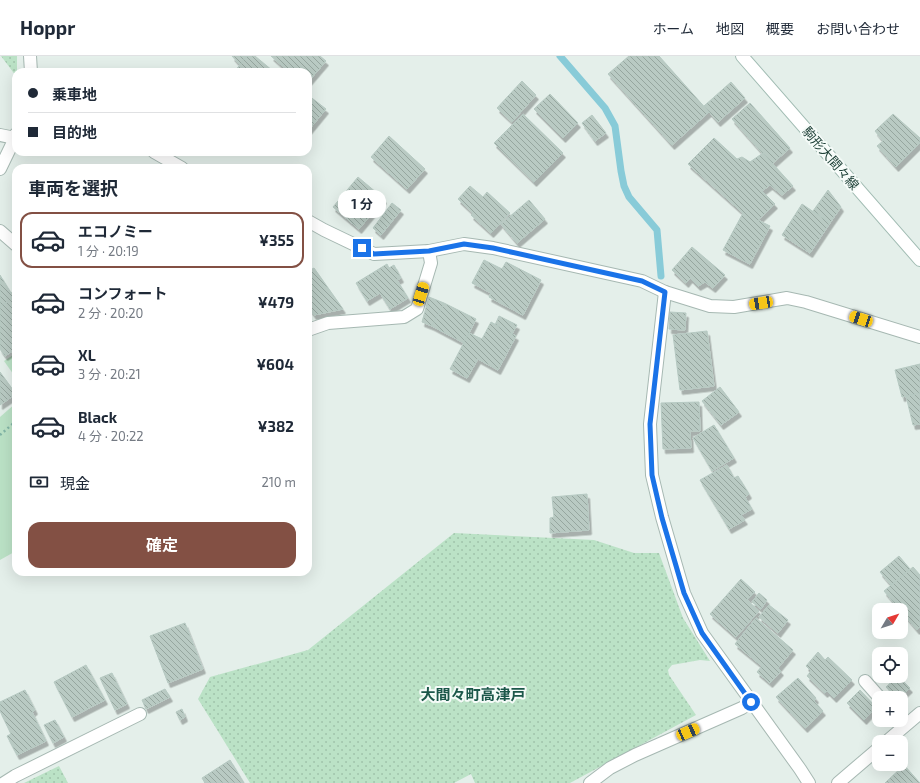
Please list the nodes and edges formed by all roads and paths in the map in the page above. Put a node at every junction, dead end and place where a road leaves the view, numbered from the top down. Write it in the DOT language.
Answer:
graph roads {
  1 [pos="30,56"];
  2 [pos="742,56"];
  3 [pos="31,68"];
  4 [pos="0,135"];
  5 [pos="12,136"];
  6 [pos="12,144"];
  7 [pos="161,156"];
  8 [pos="175,164"];
  9 [pos="0,169"];
  10 [pos="312,223"];
  11 [pos="0,230"];
  12 [pos="12,241"];
  13 [pos="429,251"];
  14 [pos="920,260"];
  15 [pos="665,292"];
  16 [pos="312,329"];
  17 [pos="920,337"];
  18 [pos="12,424"];
  19 [pos="0,435"];
  20 [pos="865,681"];
  21 [pos="874,691"];
  22 [pos="751,702"];
  23 [pos="920,713"];
  24 [pos="140,714"];
  25 [pos="908,720"];
  26 [pos="899,727"];
  27 [pos="892,735"];
  28 [pos="872,754"];
  29 [pos="4,783"];
  30 [pos="590,783"];
  31 [pos="809,783"];
  32 [pos="838,783"];
  1 -- 3 [label="street"];
  2 -- 14 [label="street, 駒形大間々線"];
  4 -- 5 [label="street"];
  6 -- 9 [label="street"];
  7 -- 8 [label="street"];
  10 -- 13 [label="street"];
  11 -- 12 [label="street"];
  13 -- 15 [label="street"];
  13 -- 16 [label="street"];
  15 -- 17 [label="street"];
  15 -- 22 [label="street"];
  18 -- 19 [label="path"];
  20 -- 21 [label="street"];
  22 -- 30 [label="street"];
  22 -- 31 [label="street"];
  23 -- 25 [label="street"];
  24 -- 29 [label="street"];
  26 -- 27 [label="street"];
  28 -- 32 [label="street"];
}
